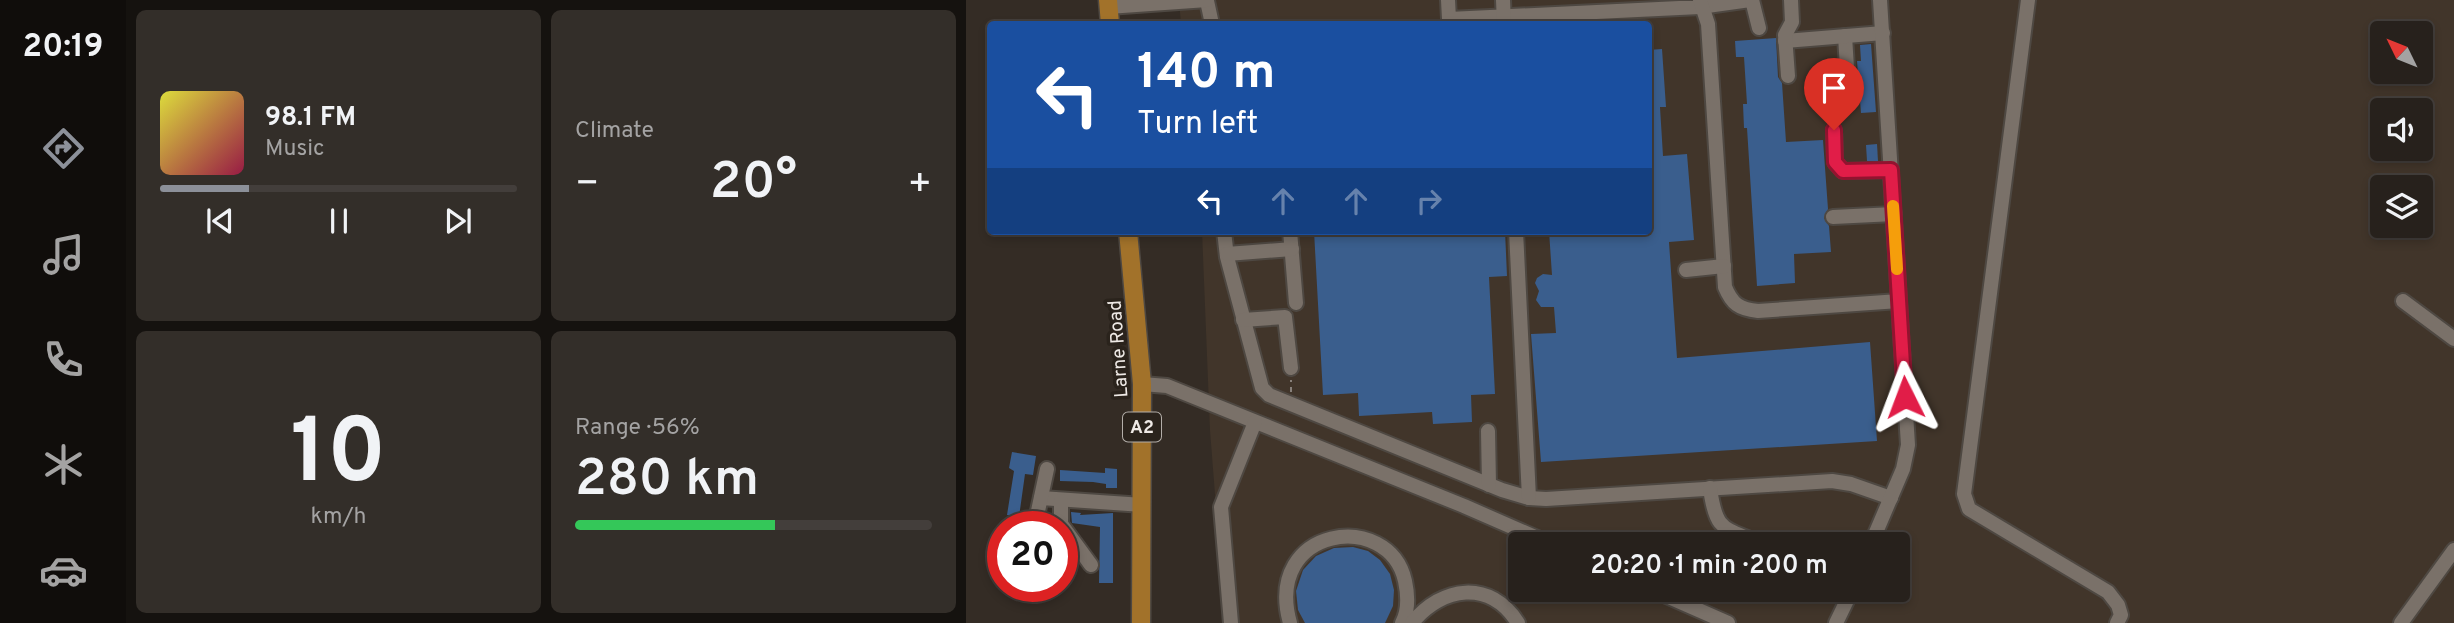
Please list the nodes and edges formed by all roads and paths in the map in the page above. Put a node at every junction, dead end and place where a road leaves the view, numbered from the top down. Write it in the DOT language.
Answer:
graph roads {
  1 [pos="1207,0"];
  2 [pos="1448,0"];
  3 [pos="1503,0"];
  4 [pos="1751,0"];
  5 [pos="1791,0"];
  6 [pos="1881,0"];
  7 [pos="2028,0"];
  8 [pos="1700,4"];
  9 [pos="1548,7"];
  10 [pos="1108,11"];
  11 [pos="1504,20"];
  12 [pos="1211,21"];
  13 [pos="1759,28"];
  14 [pos="1882,33"];
  15 [pos="1844,36"];
  16 [pos="1785,41"];
  17 [pos="1847,68"];
  18 [pos="1788,76"];
  19 [pos="1834,130"];
  20 [pos="1891,170"];
  21 [pos="1894,214"];
  22 [pos="1833,218"];
  23 [pos="1128,235"];
  24 [pos="1225,235"];
  25 [pos="1290,235"];
  26 [pos="1516,235"];
  27 [pos="1292,248"];
  28 [pos="1227,254"];
  29 [pos="1724,266"];
  30 [pos="1686,270"];
  31 [pos="1899,301"];
  32 [pos="2403,301"];
  33 [pos="1296,303"];
  34 [pos="1243,320"];
  35 [pos="2454,339"];
  36 [pos="1291,368"];
  37 [pos="1142,384"];
  38 [pos="1291,403"];
  39 [pos="1255,422"];
  40 [pos="1488,431"];
  41 [pos="1047,469"];
  42 [pos="1489,485"];
  43 [pos="1710,488"];
  44 [pos="1529,498"];
  45 [pos="1891,498"];
  46 [pos="1061,501"];
  47 [pos="1143,505"];
  48 [pos="1524,532"];
  49 [pos="1735,532"];
  50 [pos="1876,532"];
  51 [pos="2453,553"];
  52 [pos="1091,565"];
  53 [pos="1680,602"];
  54 [pos="1846,602"];
  55 [pos="1408,621"];
  56 [pos="1141,623"];
  57 [pos="1231,623"];
  58 [pos="1290,623"];
  59 [pos="1518,623"];
  60 [pos="1728,623"];
  61 [pos="1836,623"];
  62 [pos="2117,623"];
  63 [pos="2401,623"];
  1 -- 10 [label="street"];
  1 -- 12 [label="street"];
  2 -- 11 [label="street"];
  3 -- 11 [label="street"];
  4 -- 8 [label="street"];
  4 -- 13 [label="street"];
  5 -- 16 [label="street"];
  6 -- 14 [label="street"];
  7 -- 62 [label="street"];
  8 -- 9 [label="street"];
  8 -- 29 [label="street"];
  9 -- 11 [label="street"];
  14 -- 15 [label="street"];
  14 -- 20 [label="street"];
  15 -- 16 [label="street"];
  15 -- 17 [label="street"];
  16 -- 18 [label="street"];
  19 -- 20 [label="street"];
  20 -- 21 [label="street"];
  21 -- 22 [label="street"];
  21 -- 31 [label="street"];
  23 -- 37 [label="main road, Larne Road / A2"];
  24 -- 28 [label="street"];
  25 -- 27 [label="street"];
  26 -- 44 [label="street"];
  27 -- 28 [label="street"];
  27 -- 33 [label="street"];
  28 -- 34 [label="street"];
  29 -- 30 [label="street"];
  29 -- 31 [label="street"];
  31 -- 45 [label="street"];
  32 -- 35 [label="street"];
  34 -- 36 [label="street"];
  34 -- 38 [label="street"];
  36 -- 38 [label="path"];
  37 -- 39 [label="street"];
  37 -- 47 [label="main road, Larne Road / A2"];
  38 -- 42 [label="street"];
  39 -- 48 [label="street"];
  39 -- 57 [label="street"];
  40 -- 42 [label="street"];
  41 -- 46 [label="street"];
  42 -- 44 [label="street"];
  43 -- 44 [label="street"];
  43 -- 45 [label="street"];
  43 -- 49 [label="street"];
  45 -- 50 [label="street"];
  46 -- 47 [label="street"];
  46 -- 52 [label="street"];
  47 -- 56 [label="main road, Larne Road / A2"];
  51 -- 63 [label="street"];
  53 -- 60 [label="street"];
  54 -- 61 [label="street"];
  55 -- 58 [label="street"];
  55 -- 59 [label="street"];
}
